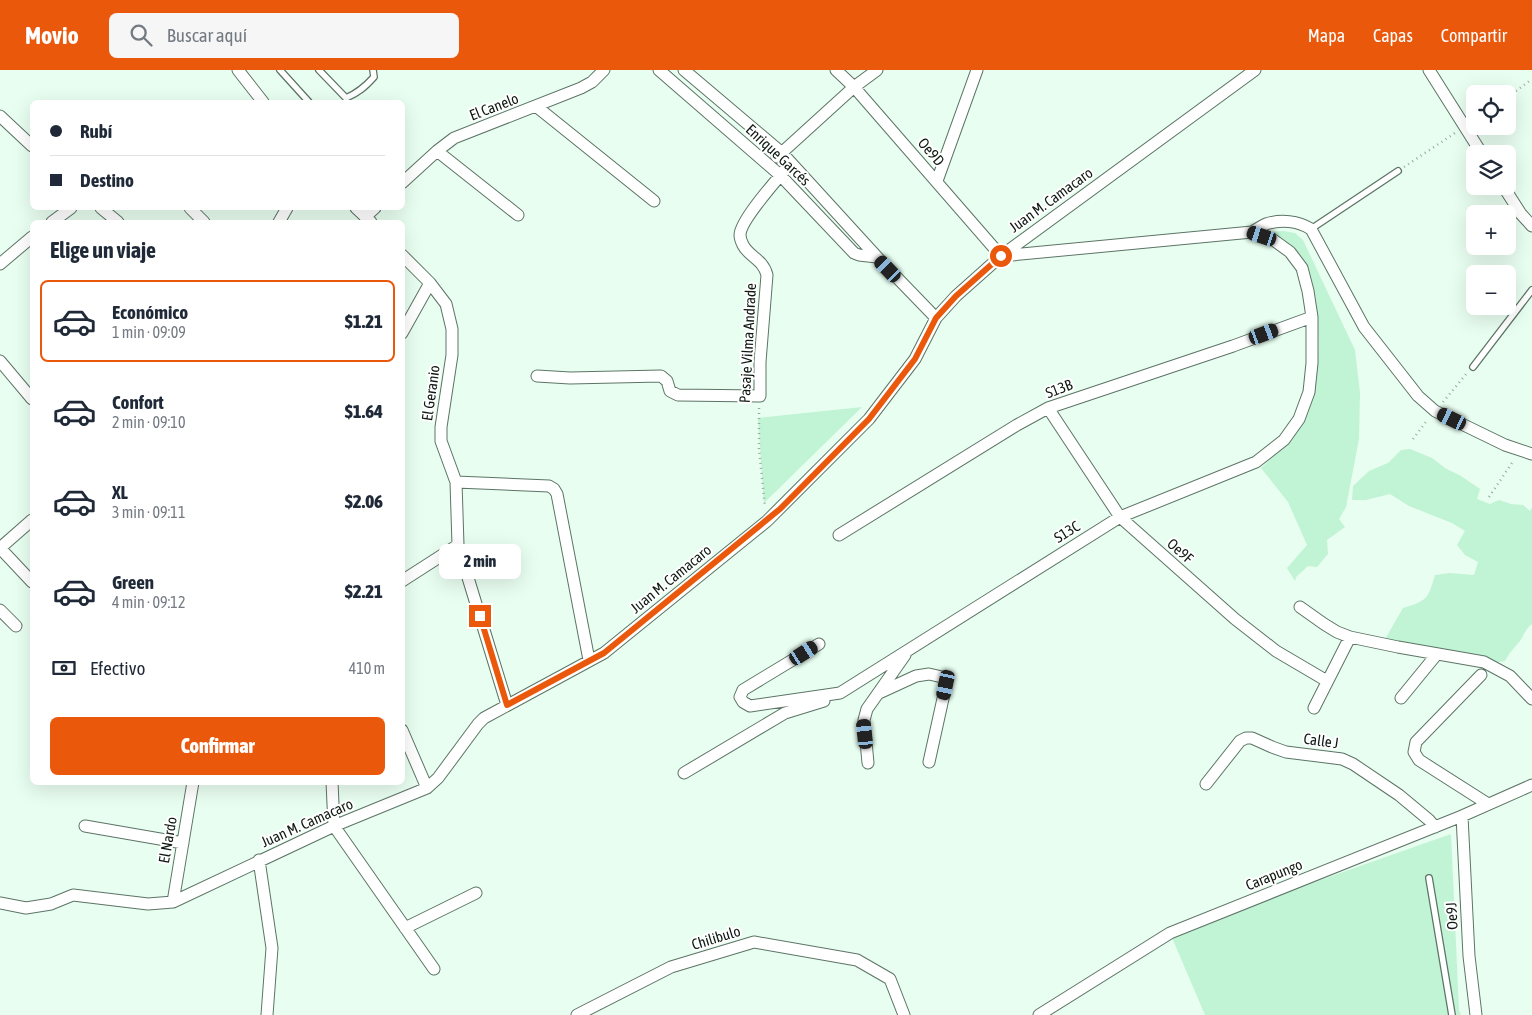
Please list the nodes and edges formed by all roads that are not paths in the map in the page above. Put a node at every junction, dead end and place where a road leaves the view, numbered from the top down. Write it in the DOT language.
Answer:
graph roads {
  1 [pos="238,70"];
  2 [pos="280,70"];
  3 [pos="319,70"];
  4 [pos="374,70"];
  5 [pos="604,70"];
  6 [pos="659,70"];
  7 [pos="684,70"];
  8 [pos="836,70"];
  9 [pos="877,70"];
  10 [pos="977,70"];
  11 [pos="1255,70"];
  12 [pos="1429,70"];
  13 [pos="854,87"];
  14 [pos="346,98"];
  15 [pos="261,100"];
  16 [pos="307,100"];
  17 [pos="343,100"];
  18 [pos="538,106"];
  19 [pos="0,116"];
  20 [pos="30,144"];
  21 [pos="1477,145"];
  22 [pos="437,151"];
  23 [pos="782,153"];
  24 [pos="792,163"];
  25 [pos="769,165"];
  26 [pos="1398,171"];
  27 [pos="780,175"];
  28 [pos="405,180"];
  29 [pos="937,181"];
  30 [pos="1509,195"];
  31 [pos="654,202"];
  32 [pos="68,210"];
  33 [pos="103,210"];
  34 [pos="192,210"];
  35 [pos="358,210"];
  36 [pos="518,215"];
  37 [pos="55,220"];
  38 [pos="116,220"];
  39 [pos="202,220"];
  40 [pos="368,220"];
  41 [pos="1532,226"];
  42 [pos="1311,228"];
  43 [pos="1252,232"];
  44 [pos="30,240"];
  45 [pos="1001,256"];
  46 [pos="876,257"];
  47 [pos="405,258"];
  48 [pos="0,264"];
  49 [pos="430,283"];
  50 [pos="1532,290"];
  51 [pos="1312,317"];
  52 [pos="936,318"];
  53 [pos="405,328"];
  54 [pos="0,361"];
  55 [pos="1473,367"];
  56 [pos="537,376"];
  57 [pos="30,397"];
  58 [pos="1048,408"];
  59 [pos="1532,454"];
  60 [pos="456,482"];
  61 [pos="1120,517"];
  62 [pos="30,522"];
  63 [pos="839,535"];
  64 [pos="458,545"];
  65 [pos="0,548"];
  66 [pos="405,579"];
  67 [pos="30,580"];
  68 [pos="1300,607"];
  69 [pos="0,610"];
  70 [pos="16,626"];
  71 [pos="1350,637"];
  72 [pos="818,644"];
  73 [pos="908,650"];
  74 [pos="1437,654"];
  75 [pos="589,660"];
  76 [pos="1481,676"];
  77 [pos="1327,681"];
  78 [pos="840,693"];
  79 [pos="879,693"];
  80 [pos="1401,698"];
  81 [pos="1532,699"];
  82 [pos="507,705"];
  83 [pos="1314,708"];
  84 [pos="405,737"];
  85 [pos="929,762"];
  86 [pos="868,763"];
  87 [pos="684,773"];
  88 [pos="1206,784"];
  89 [pos="193,785"];
  90 [pos="332,785"];
  91 [pos="1532,785"];
  92 [pos="427,788"];
  93 [pos="1488,804"];
  94 [pos="1462,816"];
  95 [pos="85,826"];
  96 [pos="334,826"];
  97 [pos="1434,827"];
  98 [pos="183,843"];
  99 [pos="259,860"];
  100 [pos="1428,878"];
  101 [pos="476,892"];
  102 [pos="173,902"];
  103 [pos="0,903"];
  104 [pos="405,928"];
  105 [pos="434,969"];
  106 [pos="267,1015"];
  107 [pos="577,1015"];
  108 [pos="904,1015"];
  109 [pos="1039,1015"];
  110 [pos="1452,1015"];
  111 [pos="1476,1015"];
  1 -- 15 [label="street"];
  2 -- 16 [label="lane"];
  3 -- 14 [label="lane"];
  4 -- 14 [label="lane"];
  5 -- 18 [label="street, El Canelo"];
  6 -- 25 [label="street, Enrique Garcés"];
  7 -- 23 [label="street, Enrique Garcés"];
  8 -- 13 [label="street, Oe9D"];
  9 -- 13 [label="street"];
  10 -- 29 [label="street"];
  11 -- 45 [label="street, Juan M. Camacaro"];
  12 -- 21 [label="street"];
  13 -- 23 [label="street"];
  13 -- 29 [label="street, Oe9D"];
  14 -- 17 [label="lane"];
  18 -- 22 [label="street, El Canelo"];
  18 -- 31 [label="street"];
  19 -- 20 [label="street"];
  22 -- 28 [label="street, El Canelo"];
  22 -- 36 [label="street"];
  23 -- 24 [label="street, Enrique Garcés"];
  23 -- 25 [label="street"];
  24 -- 27 [label="street, Pasaje Vilma Andrade"];
  24 -- 46 [label="street, Enrique Garcés"];
  25 -- 27 [label="street, Enrique Garcés"];
  26 -- 42 [label="lane"];
  27 -- 46 [label="street, Enrique Garcés"];
  27 -- 56 [label="street, Pasaje Vilma Andrade"];
  29 -- 45 [label="street, Oe9D"];
  30 -- 41 [label="street"];
  32 -- 37 [label="street"];
  33 -- 38 [label="street"];
  34 -- 39 [label="street"];
  35 -- 40 [label="street"];
  42 -- 43 [label="street"];
  42 -- 59 [label="street"];
  43 -- 45 [label="street"];
  43 -- 51 [label="street, S13C"];
  44 -- 48 [label="street"];
  45 -- 52 [label="street, Juan M. Camacaro"];
  46 -- 52 [label="street, Enrique Garcés"];
  47 -- 49 [label="street, El Geranio"];
  49 -- 53 [label="street"];
  49 -- 60 [label="street, El Geranio"];
  50 -- 55 [label="lane"];
  51 -- 58 [label="street, S13B"];
  51 -- 61 [label="street, S13C"];
  52 -- 75 [label="street, Juan M. Camacaro"];
  54 -- 57 [label="street"];
  58 -- 61 [label="street, Oe9F"];
  58 -- 63 [label="street, S13B"];
  60 -- 64 [label="street, El Geranio"];
  60 -- 75 [label="street"];
  61 -- 73 [label="street, S13C"];
  61 -- 77 [label="street, Oe9F"];
  62 -- 65 [label="street"];
  64 -- 66 [label="street"];
  64 -- 82 [label="street, El Geranio"];
  65 -- 67 [label="street"];
  68 -- 71 [label="street"];
  69 -- 70 [label="street"];
  71 -- 74 [label="street"];
  71 -- 77 [label="street"];
  72 -- 78 [label="street, S13C"];
  73 -- 78 [label="street, S13C"];
  73 -- 79 [label="street"];
  74 -- 80 [label="street"];
  74 -- 81 [label="street"];
  75 -- 82 [label="street, Juan M. Camacaro"];
  76 -- 93 [label="street"];
  77 -- 83 [label="street"];
  78 -- 87 [label="street"];
  79 -- 85 [label="street"];
  79 -- 86 [label="street"];
  82 -- 92 [label="street, Juan M. Camacaro"];
  84 -- 92 [label="street"];
  88 -- 97 [label="street, Calle J"];
  89 -- 98 [label="street, El Nardo"];
  90 -- 96 [label="street"];
  91 -- 93 [label="street, Carapungo"];
  92 -- 96 [label="street, Juan M. Camacaro"];
  93 -- 94 [label="street, Carapungo"];
  94 -- 97 [label="street, Carapungo"];
  94 -- 111 [label="street, Oe9J"];
  95 -- 98 [label="street"];
  96 -- 99 [label="street, Juan M. Camacaro"];
  96 -- 104 [label="street"];
  97 -- 109 [label="street, Carapungo"];
  98 -- 102 [label="street, El Nardo"];
  99 -- 102 [label="street, Juan M. Camacaro"];
  99 -- 106 [label="street"];
  100 -- 110 [label="lane"];
  101 -- 104 [label="street"];
  102 -- 103 [label="street, Juan M. Camacaro"];
  104 -- 105 [label="street"];
  107 -- 108 [label="street, Chilibulo"];
}
